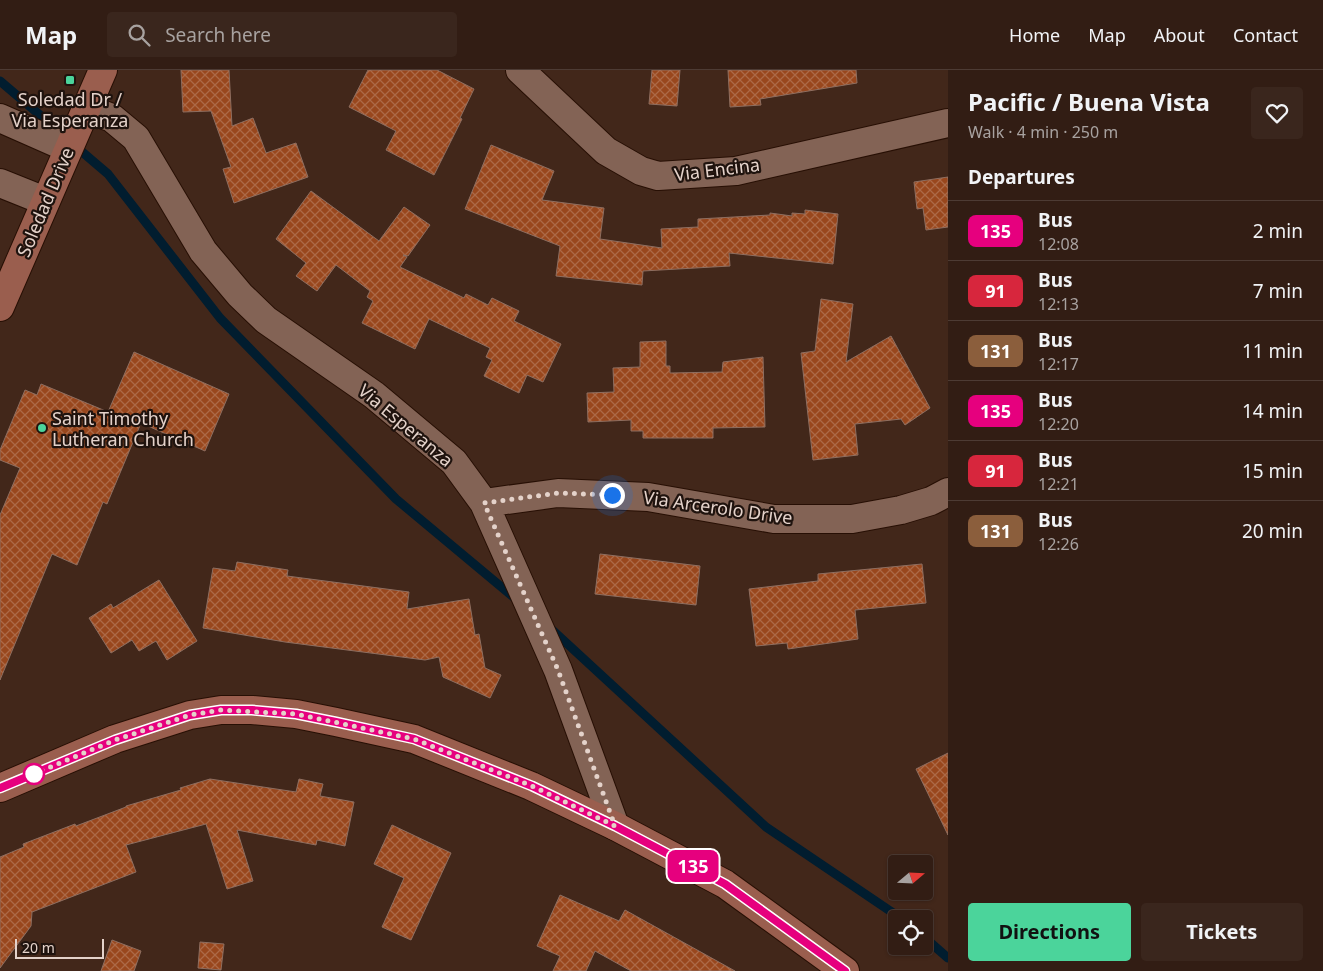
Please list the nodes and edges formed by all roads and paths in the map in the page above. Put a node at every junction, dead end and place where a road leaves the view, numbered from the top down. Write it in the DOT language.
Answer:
graph roads {
  1 [pos="103,70"];
  2 [pos="520,70"];
  3 [pos="86,108"];
  4 [pos="0,118"];
  5 [pos="948,123"];
  6 [pos="68,148"];
  7 [pos="0,183"];
  8 [pos="45,201"];
  9 [pos="0,307"];
  10 [pos="948,492"];
  11 [pos="484,503"];
  12 [pos="0,788"];
  13 [pos="615,826"];
  14 [pos="845,971"];
  1 -- 3 [label="main road, Soledad Drive"];
  2 -- 5 [label="street, Via Encina"];
  3 -- 6 [label="main road, Soledad Drive"];
  3 -- 11 [label="street, Via Esperanza"];
  4 -- 6 [label="street"];
  6 -- 8 [label="main road, Soledad Drive"];
  7 -- 8 [label="street"];
  8 -- 9 [label="main road, Soledad Drive"];
  10 -- 11 [label="street, Via Arcerolo Drive"];
  11 -- 13 [label="street, Via Esperanza"];
  12 -- 13 [label="main road"];
  13 -- 14 [label="main road"];
}
